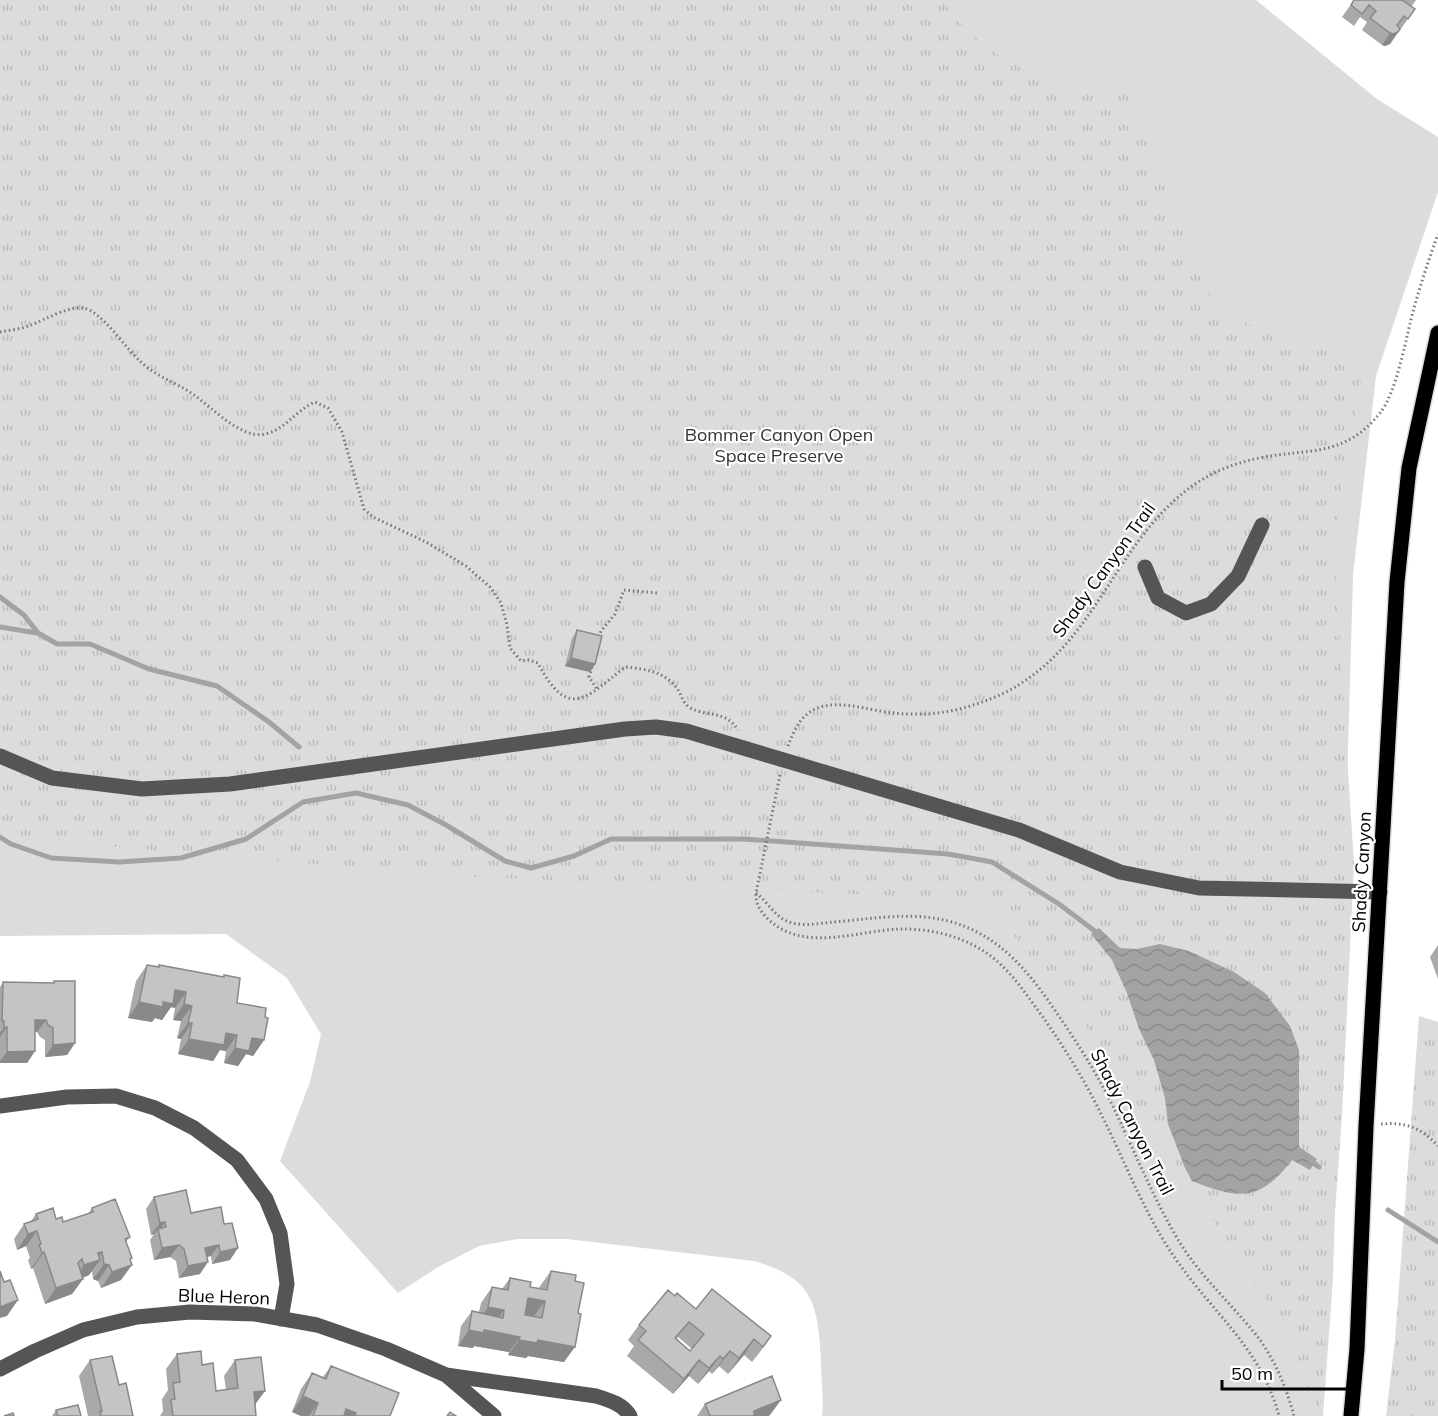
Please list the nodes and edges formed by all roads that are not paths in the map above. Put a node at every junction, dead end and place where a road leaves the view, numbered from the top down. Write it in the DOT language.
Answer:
graph roads {
  1 [pos="1438,333"];
  2 [pos="1262,525"];
  3 [pos="1145,567"];
  4 [pos="0,756"];
  5 [pos="1380,892"];
  6 [pos="0,1106"];
  7 [pos="281,1319"];
  8 [pos="0,1369"];
  9 [pos="446,1375"];
  10 [pos="494,1416"];
  11 [pos="630,1416"];
  12 [pos="1351,1416"];
  1 -- 5 [label="main road, Shady Canyon"];
  2 -- 3 [label="street"];
  4 -- 5 [label="street"];
  5 -- 12 [label="main road, Shady Canyon"];
  6 -- 7 [label="street"];
  7 -- 8 [label="street, Blue Heron"];
  7 -- 9 [label="street, Blue Heron"];
  9 -- 10 [label="street, Blue Heron"];
  9 -- 11 [label="street, Blue Heron"];
}
